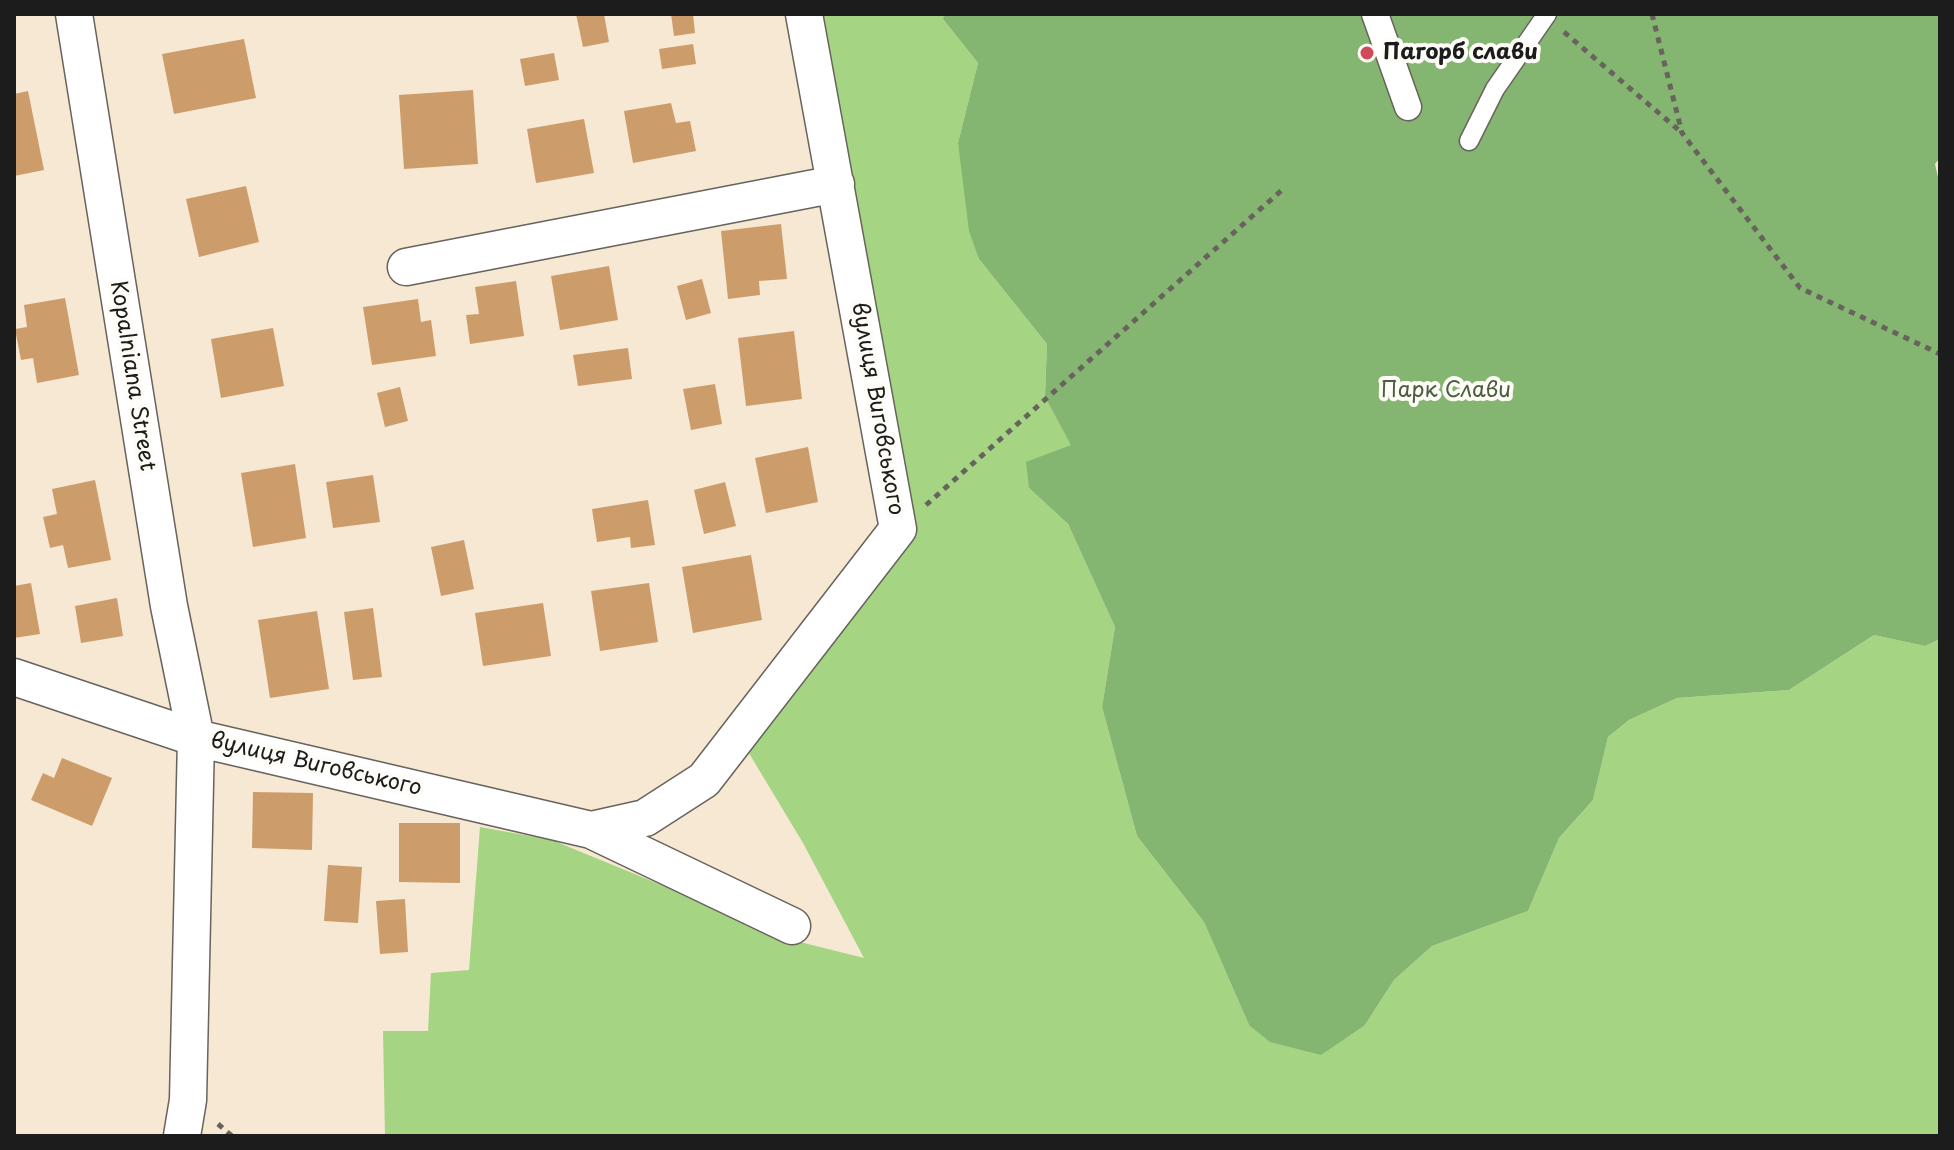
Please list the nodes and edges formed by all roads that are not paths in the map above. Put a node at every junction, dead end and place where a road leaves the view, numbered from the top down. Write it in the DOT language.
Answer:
graph roads {
  1 [pos="74,14"];
  2 [pos="804,14"];
  3 [pos="1375,14"];
  4 [pos="1546,15"];
  5 [pos="1408,107"];
  6 [pos="1469,141"];
  7 [pos="836,184"];
  8 [pos="406,267"];
  9 [pos="14,677"];
  10 [pos="196,738"];
  11 [pos="591,830"];
  12 [pos="792,926"];
  13 [pos="182,1136"];
  1 -- 10 [label="street, Kopalniana Street"];
  2 -- 7 [label="street, вулиця Виговського"];
  3 -- 5 [label="street"];
  4 -- 6 [label="lane"];
  7 -- 8 [label="street"];
  7 -- 11 [label="street, вулиця Виговського"];
  9 -- 10 [label="street"];
  10 -- 11 [label="street, вулиця Виговського"];
  10 -- 13 [label="street, вулиця Виговського"];
  11 -- 12 [label="street, вулиця Виговського"];
}
